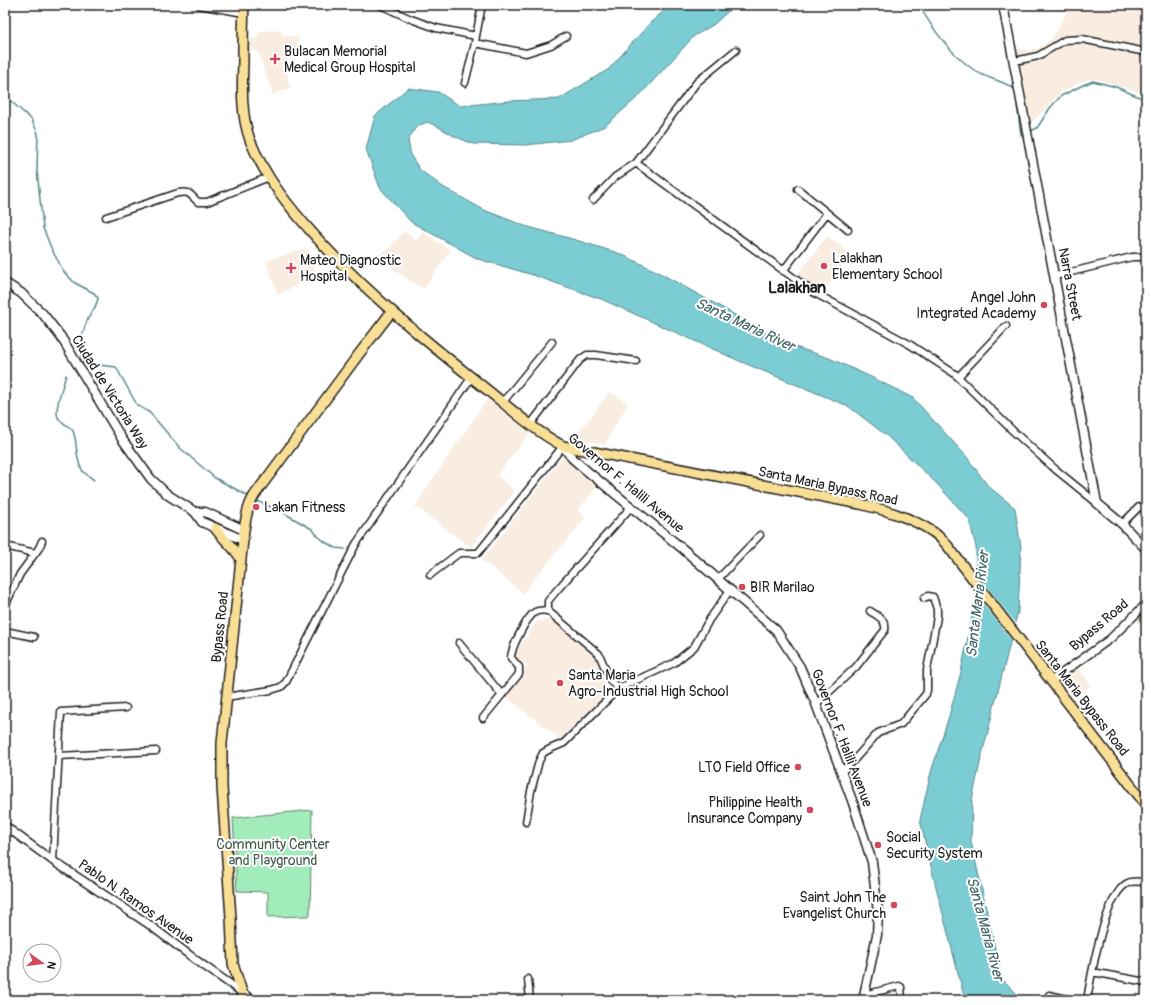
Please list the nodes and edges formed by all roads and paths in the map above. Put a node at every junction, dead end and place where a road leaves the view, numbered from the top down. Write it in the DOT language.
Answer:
graph roads {
  1 [pos="199,5"];
  2 [pos="380,5"];
  3 [pos="482,5"];
  4 [pos="1004,5"];
  5 [pos="244,9"];
  6 [pos="566,36"];
  7 [pos="476,40"];
  8 [pos="736,50"];
  9 [pos="1146,52"];
  10 [pos="1015,61"];
  11 [pos="465,83"];
  12 [pos="636,163"];
  13 [pos="269,177"];
  14 [pos="798,189"];
  15 [pos="593,200"];
  16 [pos="827,213"];
  17 [pos="106,217"];
  18 [pos="848,230"];
  19 [pos="1146,257"];
  20 [pos="782,271"];
  21 [pos="1055,276"];
  22 [pos="5,283"];
  23 [pos="392,311"];
  24 [pos="1006,326"];
  25 [pos="552,342"];
  26 [pos="636,361"];
  27 [pos="958,377"];
  28 [pos="471,378"];
  29 [pos="502,402"];
  30 [pos="530,425"];
  31 [pos="563,446"];
  32 [pos="1098,503"];
  33 [pos="631,507"];
  34 [pos="1146,507"];
  35 [pos="195,512"];
  36 [pos="1122,524"];
  37 [pos="215,528"];
  38 [pos="244,530"];
  39 [pos="760,535"];
  40 [pos="243,540"];
  41 [pos="42,541"];
  42 [pos="5,546"];
  43 [pos="1146,548"];
  44 [pos="35,554"];
  45 [pos="241,559"];
  46 [pos="430,575"];
  47 [pos="718,579"];
  48 [pos="730,590"];
  49 [pos="924,598"];
  50 [pos="1146,604"];
  51 [pos="5,606"];
  52 [pos="548,611"];
  53 [pos="870,611"];
  54 [pos="5,631"];
  55 [pos="34,637"];
  56 [pos="460,643"];
  57 [pos="1051,682"];
  58 [pos="619,688"];
  59 [pos="502,695"];
  60 [pos="226,697"];
  61 [pos="816,704"];
  62 [pos="126,708"];
  63 [pos="483,718"];
  64 [pos="156,751"];
  65 [pos="58,756"];
  66 [pos="841,772"];
  67 [pos="1146,804"];
  68 [pos="526,822"];
  69 [pos="5,826"];
  70 [pos="53,861"];
  71 [pos="1146,882"];
  72 [pos="1092,972"];
  73 [pos="528,979"];
  74 [pos="1146,982"];
  75 [pos="1049,995"];
  76 [pos="242,996"];
  77 [pos="864,997"];
  78 [pos="253,1000"];
  79 [pos="530,1000"];
  80 [pos="902,1000"];
  81 [pos="1072,1000"];
  82 [pos="1089,1000"];
  1 -- 5 [label="street"];
  2 -- 7 [label="street"];
  3 -- 7 [label="street"];
  4 -- 10 [label="main road, Narra Street"];
  5 -- 13 [label="main road, Governor F. Halili Avenue"];
  6 -- 7 [label="street"];
  7 -- 11 [label="street"];
  8 -- 12 [label="street"];
  9 -- 10 [label="street"];
  10 -- 21 [label="main road, Narra Street"];
  12 -- 15 [label="street"];
  12 -- 20 [label="street"];
  13 -- 17 [label="street"];
  13 -- 23 [label="main road, Governor F. Halili Avenue"];
  14 -- 16 [label="street"];
  16 -- 18 [label="street"];
  16 -- 20 [label="street"];
  19 -- 21 [label="street"];
  20 -- 27 [label="street"];
  21 -- 32 [label="main road, Narra Street"];
  22 -- 35 [label="main road, Ciudad de Victoria Way"];
  23 -- 28 [label="main road, Governor F. Halili Avenue"];
  23 -- 38 [label="main road, Bypass Road"];
  24 -- 27 [label="street"];
  25 -- 29 [label="street"];
  26 -- 30 [label="street"];
  27 -- 32 [label="street"];
  28 -- 29 [label="main road, Governor F. Halili Avenue"];
  28 -- 60 [label="street"];
  29 -- 30 [label="main road, Governor F. Halili Avenue"];
  30 -- 31 [label="main road, Governor F. Halili Avenue"];
  31 -- 33 [label="main road, Governor F. Halili Avenue"];
  31 -- 46 [label="street"];
  31 -- 57 [label="main road, Santa Maria Bypass Road"];
  32 -- 36 [label="main road"];
  33 -- 47 [label="main road, Governor F. Halili Avenue"];
  33 -- 52 [label="street"];
  34 -- 36 [label="street"];
  35 -- 37 [label="main road, Ciudad de Victoria Way"];
  35 -- 38 [label="main road, Ciudad de Victoria Way"];
  36 -- 43 [label="main road"];
  37 -- 40 [label="main road, Ciudad de Victoria Way"];
  37 -- 45 [label="main road"];
  38 -- 40 [label="main road, Bypass Road"];
  39 -- 47 [label="street"];
  40 -- 45 [label="main road, Bypass Road"];
  41 -- 44 [label="street"];
  42 -- 44 [label="street"];
  44 -- 51 [label="street"];
  45 -- 60 [label="main road, Bypass Road"];
  47 -- 48 [label="main road, Governor F. Halili Avenue"];
  48 -- 58 [label="street"];
  48 -- 61 [label="main road, Governor F. Halili Avenue"];
  49 -- 66 [label="street"];
  50 -- 57 [label="street, Bypass Road"];
  52 -- 58 [label="street"];
  52 -- 59 [label="street"];
  53 -- 61 [label="street"];
  54 -- 55 [label="street"];
  56 -- 59 [label="street"];
  57 -- 67 [label="main road, Santa Maria Bypass Road"];
  58 -- 68 [label="street"];
  59 -- 63 [label="street"];
  60 -- 76 [label="main road, Bypass Road"];
  61 -- 66 [label="main road, Governor F. Halili Avenue"];
  62 -- 65 [label="street"];
  64 -- 65 [label="street"];
  65 -- 70 [label="street"];
  66 -- 77 [label="main road, Governor F. Halili Avenue"];
  69 -- 70 [label="street, Pablo N. Ramos Avenue"];
  70 -- 76 [label="street, Pablo N. Ramos Avenue"];
  71 -- 72 [label="street"];
  72 -- 74 [label="street"];
  72 -- 82 [label="street"];
  73 -- 79 [label="street"];
  75 -- 81 [label="street"];
  76 -- 78 [label="street, Pablo N. Ramos Avenue"];
  77 -- 80 [label="street"];
}
